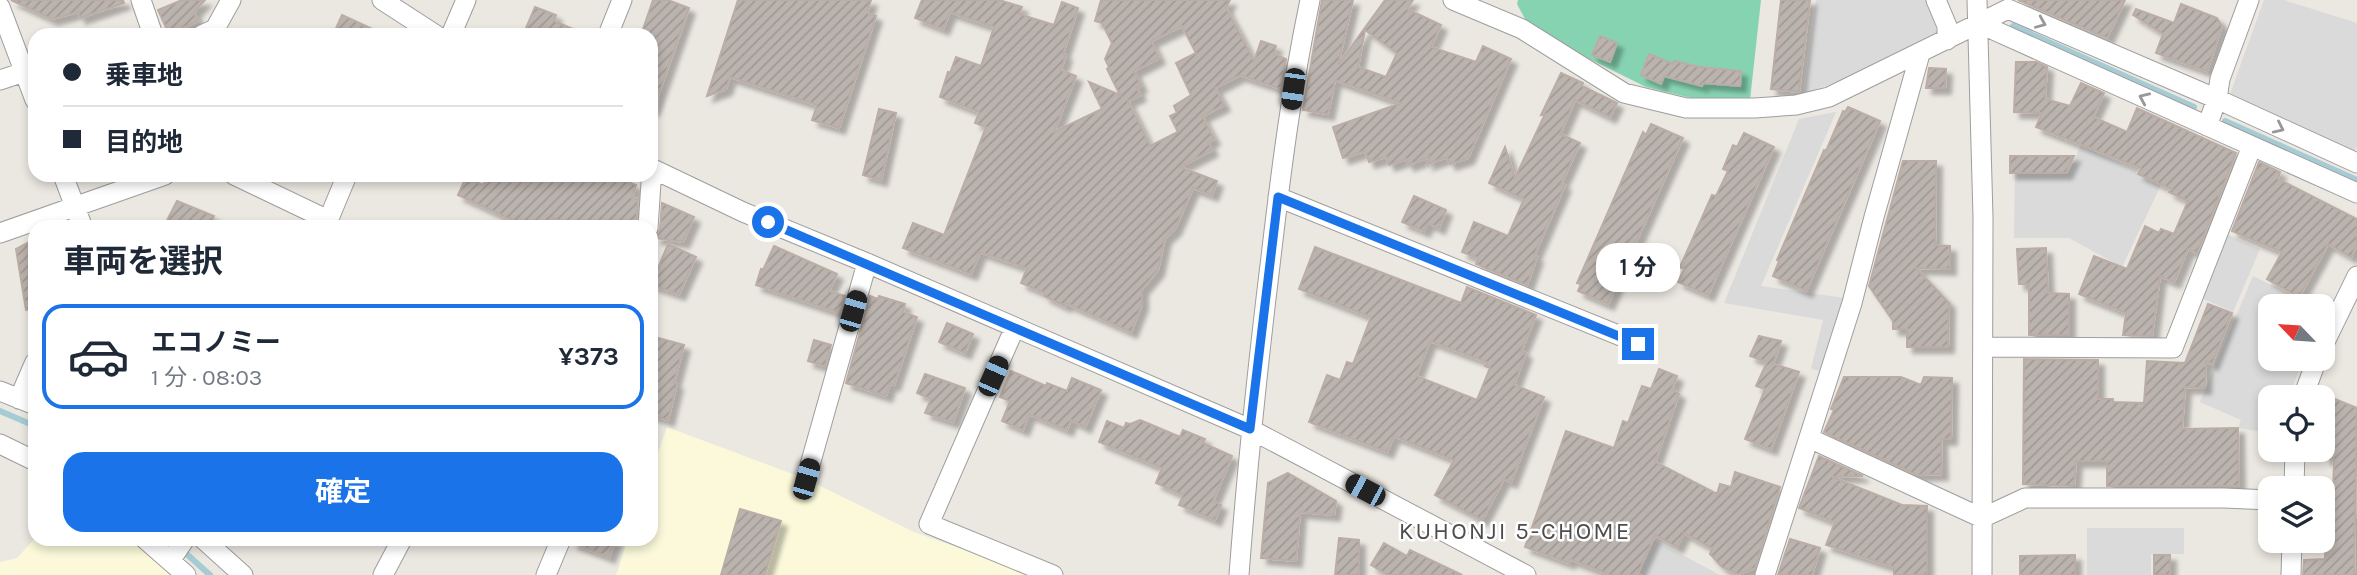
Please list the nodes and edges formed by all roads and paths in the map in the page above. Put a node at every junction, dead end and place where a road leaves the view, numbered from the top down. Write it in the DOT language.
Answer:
graph roads {
  1 [pos="141,0"];
  2 [pos="231,0"];
  3 [pos="382,0"];
  4 [pos="466,0"];
  5 [pos="622,0"];
  6 [pos="1310,0"];
  7 [pos="1453,0"];
  8 [pos="1936,0"];
  9 [pos="1977,0"];
  10 [pos="2249,0"];
  11 [pos="0,7"];
  12 [pos="1979,23"];
  13 [pos="407,26"];
  14 [pos="151,28"];
  15 [pos="216,28"];
  16 [pos="454,28"];
  17 [pos="611,28"];
  18 [pos="1947,40"];
  19 [pos="1920,54"];
  20 [pos="24,72"];
  21 [pos="0,80"];
  22 [pos="28,82"];
  23 [pos="2217,99"];
  24 [pos="2207,126"];
  25 [pos="2252,146"];
  26 [pos="2357,163"];
  27 [pos="658,171"];
  28 [pos="65,182"];
  29 [pos="144,182"];
  30 [pos="246,182"];
  31 [pos="343,182"];
  32 [pos="650,182"];
  33 [pos="2357,193"];
  34 [pos="1278,197"];
  35 [pos="74,206"];
  36 [pos="36,220"];
  37 [pos="80,220"];
  38 [pos="319,220"];
  39 [pos="329,220"];
  40 [pos="648,220"];
  41 [pos="28,223"];
  42 [pos="0,233"];
  43 [pos="867,263"];
  44 [pos="2357,276"];
  45 [pos="2335,321"];
  46 [pos="1015,327"];
  47 [pos="1638,344"];
  48 [pos="1983,347"];
  49 [pos="0,391"];
  50 [pos="27,402"];
  51 [pos="1250,429"];
  52 [pos="1809,438"];
  53 [pos="0,444"];
  54 [pos="28,458"];
  55 [pos="806,479"];
  56 [pos="2258,499"];
  57 [pos="1982,518"];
  58 [pos="153,546"];
  59 [pos="180,546"];
  60 [pos="211,546"];
  61 [pos="398,546"];
  62 [pos="558,546"];
  63 [pos="2292,553"];
  64 [pos="170,561"];
  65 [pos="1501,569"];
  66 [pos="186,575"];
  67 [pos="243,575"];
  68 [pos="383,575"];
  69 [pos="546,575"];
  70 [pos="1053,575"];
  71 [pos="1239,575"];
  72 [pos="1526,575"];
  73 [pos="1765,575"];
  74 [pos="1982,575"];
  75 [pos="2291,575"];
  1 -- 14 [label="street"];
  2 -- 15 [label="street"];
  3 -- 13 [label="street"];
  4 -- 16 [label="street"];
  5 -- 17 [label="street"];
  6 -- 34 [label="street"];
  7 -- 19 [label="street"];
  8 -- 18 [label="street"];
  9 -- 12 [label="street"];
  10 -- 23 [label="street"];
  11 -- 20 [label="street"];
  12 -- 18 [label="street"];
  12 -- 23 [label="street, one-way"];
  24 -- 12 [label="street, one-way"];
  12 -- 48 [label="street"];
  18 -- 19 [label="street"];
  19 -- 52 [label="street"];
  20 -- 21 [label="street"];
  20 -- 22 [label="street"];
  23 -- 24 [label="street"];
  23 -- 26 [label="street, one-way"];
  24 -- 25 [label="street"];
  25 -- 33 [label="street"];
  25 -- 48 [label="street"];
  27 -- 43 [label="street"];
  28 -- 35 [label="street"];
  29 -- 35 [label="street"];
  30 -- 38 [label="street"];
  31 -- 39 [label="street"];
  32 -- 40 [label="street"];
  34 -- 47 [label="street"];
  34 -- 51 [label="street"];
  35 -- 36 [label="street"];
  35 -- 37 [label="street"];
  41 -- 42 [label="street"];
  43 -- 46 [label="street"];
  43 -- 55 [label="street"];
  44 -- 45 [label="street"];
  46 -- 51 [label="street"];
  46 -- 70 [label="street"];
  48 -- 57 [label="street"];
  49 -- 50 [label="street"];
  51 -- 65 [label="street"];
  51 -- 71 [label="street"];
  52 -- 57 [label="street"];
  52 -- 73 [label="street"];
  53 -- 54 [label="street"];
  56 -- 57 [label="street"];
  57 -- 74 [label="street"];
  58 -- 64 [label="street"];
  59 -- 64 [label="street"];
  60 -- 67 [label="street"];
  61 -- 68 [label="street"];
  62 -- 69 [label="street"];
  63 -- 75 [label="street"];
  64 -- 66 [label="street"];
  65 -- 72 [label="street"];
}
